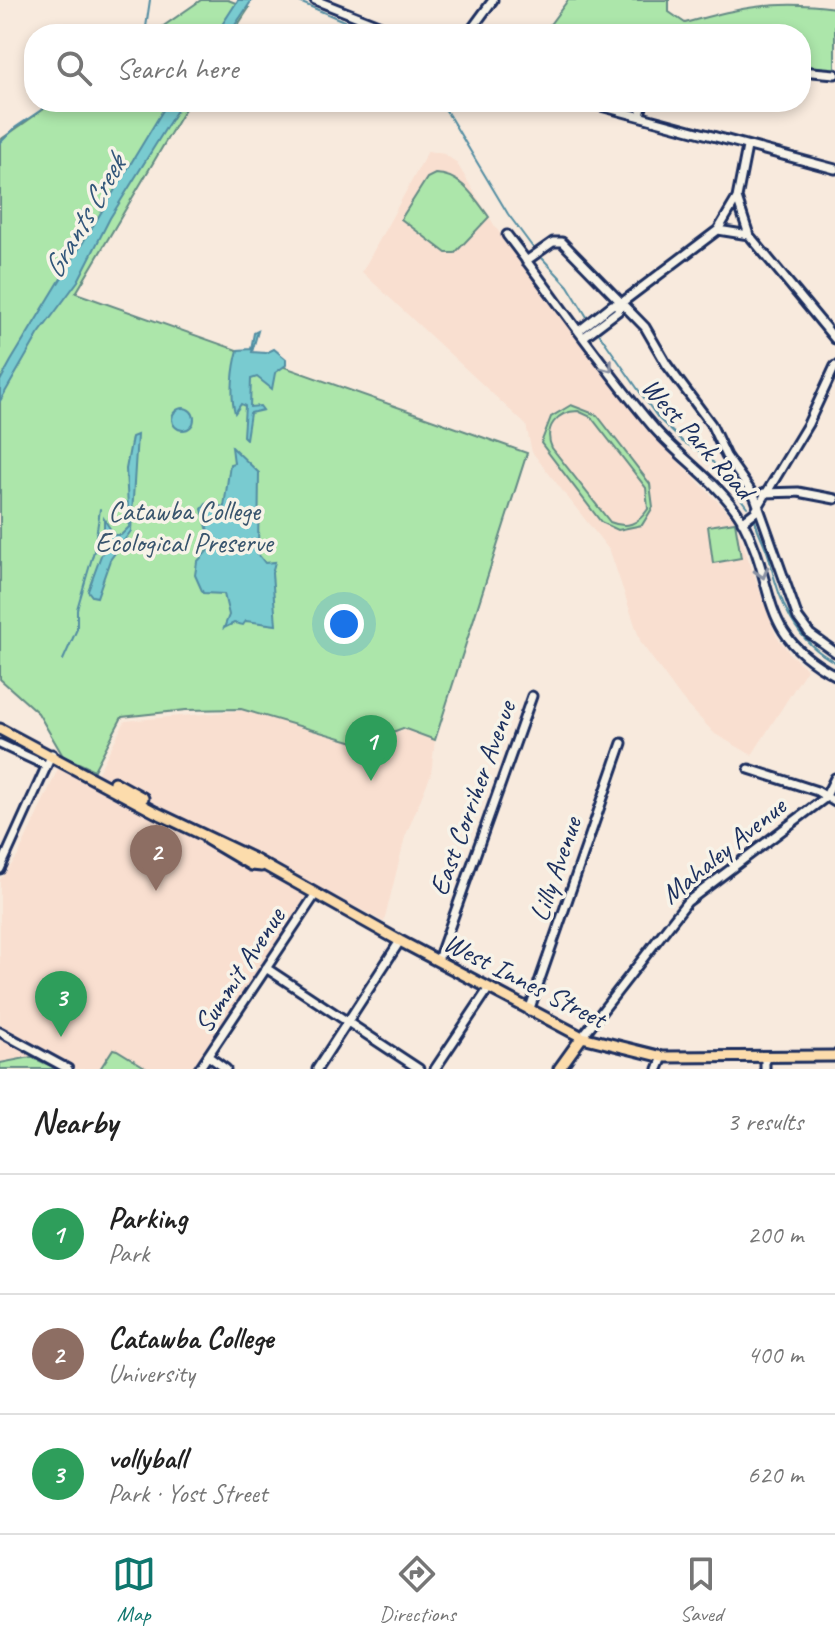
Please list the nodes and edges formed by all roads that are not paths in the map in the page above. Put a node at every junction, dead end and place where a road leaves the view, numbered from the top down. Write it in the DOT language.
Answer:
graph roads {
  1 [pos="315,0"];
  2 [pos="493,0"];
  3 [pos="376,24"];
  4 [pos="475,24"];
  5 [pos="811,72"];
  6 [pos="835,74"];
  7 [pos="625,112"];
  8 [pos="641,112"];
  9 [pos="640,116"];
  10 [pos="747,147"];
  11 [pos="835,169"];
  12 [pos="737,198"];
  13 [pos="718,230"];
  14 [pos="507,235"];
  15 [pos="749,235"];
  16 [pos="526,261"];
  17 [pos="620,304"];
  18 [pos="582,333"];
  19 [pos="835,339"];
  20 [pos="835,366"];
  21 [pos="764,493"];
  22 [pos="835,499"];
  23 [pos="759,505"];
  24 [pos="742,522"];
  25 [pos="835,652"];
  26 [pos="835,675"];
  27 [pos="532,696"];
  28 [pos="0,729"];
  29 [pos="622,743"];
  30 [pos="0,744"];
  31 [pos="52,754"];
  32 [pos="45,765"];
  33 [pos="749,769"];
  34 [pos="835,778"];
  35 [pos="825,798"];
  36 [pos="835,802"];
  37 [pos="0,869"];
  38 [pos="315,895"];
  39 [pos="400,941"];
  40 [pos="438,960"];
  41 [pos="266,968"];
  42 [pos="489,988"];
  43 [pos="529,1011"];
  44 [pos="348,1021"];
  45 [pos="0,1032"];
  46 [pos="582,1037"];
  47 [pos="208,1056"];
  48 [pos="835,1056"];
  49 [pos="663,1057"];
  50 [pos="765,1057"];
  51 [pos="68,1069"];
  52 [pos="199,1069"];
  53 [pos="226,1069"];
  54 [pos="317,1069"];
  55 [pos="419,1069"];
  56 [pos="435,1069"];
  57 [pos="559,1069"];
  58 [pos="658,1069"];
  59 [pos="765,1069"];
  1 -- 3 [label="street"];
  2 -- 4 [label="street"];
  5 -- 6 [label="street"];
  7 -- 9 [label="street"];
  8 -- 9 [label="street"];
  9 -- 10 [label="street"];
  10 -- 11 [label="street"];
  10 -- 12 [label="street"];
  12 -- 13 [label="street"];
  12 -- 15 [label="street"];
  13 -- 15 [label="street"];
  13 -- 17 [label="street"];
  14 -- 16 [label="street, West Park Road"];
  15 -- 19 [label="street"];
  16 -- 17 [label="street"];
  16 -- 18 [label="street, West Park Road"];
  17 -- 18 [label="street"];
  17 -- 23 [label="street"];
  18 -- 24 [label="street, West Park Road, one-way"];
  20 -- 21 [label="street"];
  21 -- 22 [label="street"];
  21 -- 23 [label="street"];
  23 -- 24 [label="street"];
  23 -- 25 [label="street"];
  24 -- 26 [label="street, West Park Road, one-way"];
  27 -- 40 [label="street, East Corriher Avenue"];
  28 -- 31 [label="main road, West Innes Street"];
  29 -- 43 [label="street, Lilly Avenue"];
  30 -- 32 [label="street"];
  31 -- 32 [label="street"];
  31 -- 38 [label="main road, West Innes Street"];
  32 -- 37 [label="street"];
  33 -- 35 [label="street"];
  34 -- 35 [label="street, Mahaley Avenue"];
  35 -- 36 [label="street"];
  35 -- 46 [label="street, Mahaley Avenue"];
  38 -- 39 [label="main road, West Innes Street"];
  38 -- 41 [label="street, Summit Avenue"];
  39 -- 40 [label="main road, West Innes Street"];
  39 -- 44 [label="street"];
  40 -- 42 [label="main road, West Innes Street"];
  41 -- 44 [label="street"];
  41 -- 47 [label="street, Summit Avenue"];
  42 -- 43 [label="main road, West Innes Street"];
  42 -- 56 [label="street"];
  43 -- 46 [label="main road, West Innes Street"];
  44 -- 54 [label="street"];
  44 -- 55 [label="street"];
  45 -- 51 [label="street"];
  46 -- 49 [label="main road, West Innes Street"];
  46 -- 57 [label="main road"];
  47 -- 52 [label="street, Summit Avenue"];
  47 -- 53 [label="street"];
  48 -- 50 [label="main road, West Innes Street"];
  49 -- 50 [label="main road, West Innes Street"];
  49 -- 58 [label="street"];
  50 -- 59 [label="street"];
}
